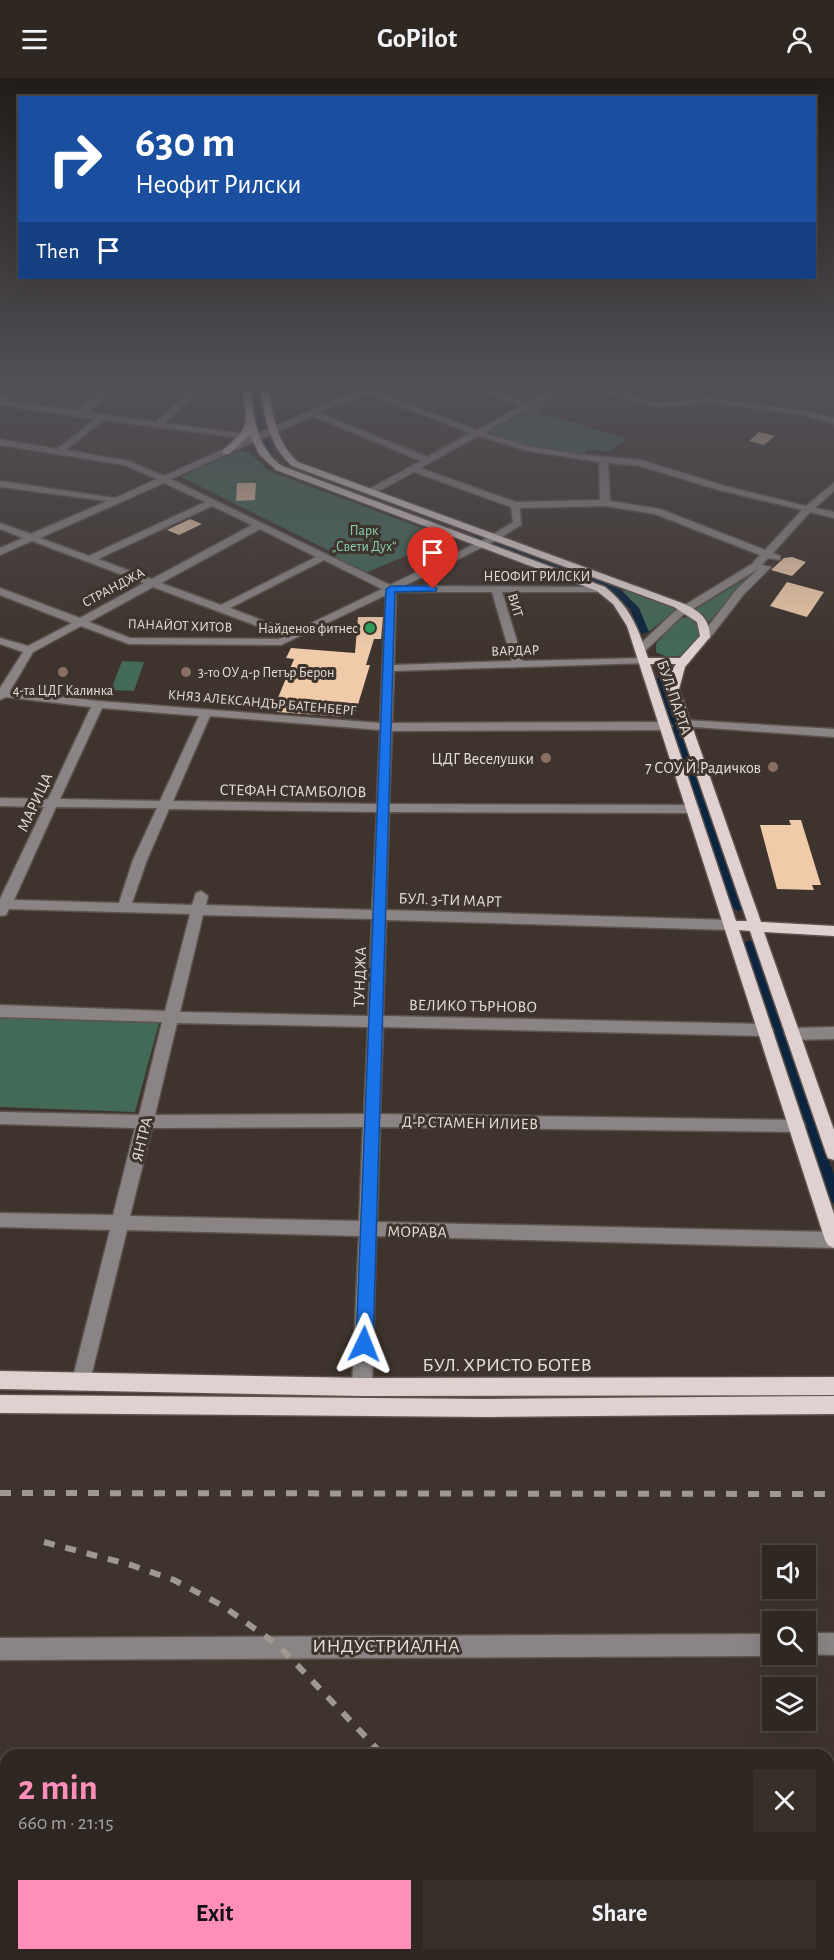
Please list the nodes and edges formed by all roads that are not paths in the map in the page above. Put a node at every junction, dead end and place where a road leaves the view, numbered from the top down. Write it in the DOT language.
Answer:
graph roads {
  1 [pos="154,475"];
  2 [pos="174,475"];
  3 [pos="293,475"];
  4 [pos="327,475"];
  5 [pos="400,475"];
  6 [pos="431,475"];
  7 [pos="604,475"];
  8 [pos="680,475"];
  9 [pos="164,479"];
  10 [pos="0,484"];
  11 [pos="834,486"];
  12 [pos="372,490"];
  13 [pos="834,497"];
  14 [pos="114,501"];
  15 [pos="213,502"];
  16 [pos="605,503"];
  17 [pos="515,506"];
  18 [pos="814,509"];
  19 [pos="834,515"];
  20 [pos="260,525"];
  21 [pos="0,526"];
  22 [pos="33,538"];
  23 [pos="488,541"];
  24 [pos="0,552"];
  25 [pos="325,556"];
  26 [pos="771,557"];
  27 [pos="90,559"];
  28 [pos="152,583"];
  29 [pos="391,589"];
  30 [pos="496,589"];
  31 [pos="601,589"];
  32 [pos="0,591"];
  33 [pos="686,608"];
  34 [pos="221,609"];
  35 [pos="80,622"];
  36 [pos="294,636"];
  37 [pos="705,637"];
  38 [pos="0,641"];
  39 [pos="29,650"];
  40 [pos="642,656"];
  41 [pos="685,661"];
  42 [pos="518,664"];
  43 [pos="388,668"];
  44 [pos="1,694"];
  45 [pos="98,704"];
  46 [pos="206,712"];
  47 [pos="685,724"];
  48 [pos="666,726"];
  49 [pos="385,727"];
  50 [pos="834,733"];
  51 [pos="0,802"];
  52 [pos="52,802"];
  53 [pos="166,804"];
  54 [pos="383,808"];
  55 [pos="693,808"];
  56 [pos="199,903"];
  57 [pos="2,908"];
  58 [pos="124,908"];
  59 [pos="379,915"];
  60 [pos="730,925"];
  61 [pos="755,926"];
  62 [pos="834,931"];
  63 [pos="0,1011"];
  64 [pos="171,1017"];
  65 [pos="375,1020"];
  66 [pos="765,1030"];
  67 [pos="834,1033"];
  68 [pos="793,1034"];
  69 [pos="0,1118"];
  70 [pos="372,1120"];
  71 [pos="145,1122"];
  72 [pos="829,1125"];
  73 [pos="796,1126"];
  74 [pos="834,1153"];
  75 [pos="0,1220"];
  76 [pos="120,1222"];
  77 [pos="368,1230"];
  78 [pos="834,1240"];
  79 [pos="0,1380"];
  80 [pos="81,1381"];
  81 [pos="834,1386"];
  82 [pos="362,1387"];
  83 [pos="0,1404"];
  84 [pos="834,1405"];
  85 [pos="816,1644"];
  86 [pos="834,1644"];
  87 [pos="762,1645"];
  88 [pos="0,1649"];
  1 -- 9 [label="street, НЕОФИТ РИЛСКИ"];
  2 -- 9 [label="street"];
  3 -- 23 [label="main road, БУЛ. ПАРТА"];
  4 -- 12 [label="main road, БУЛ. ПАРТА"];
  5 -- 12 [label="street"];
  6 -- 17 [label="street"];
  7 -- 16 [label="street"];
  8 -- 18 [label="street"];
  9 -- 14 [label="street"];
  9 -- 15 [label="street, НЕОФИТ РИЛСКИ"];
  10 -- 14 [label="street"];
  11 -- 18 [label="street"];
  12 -- 23 [label="main road, БУЛ. ПАРТА"];
  13 -- 18 [label="street"];
  14 -- 22 [label="street"];
  15 -- 20 [label="street, НЕОФИТ РИЛСКИ"];
  15 -- 27 [label="street"];
  16 -- 17 [label="street"];
  16 -- 26 [label="street"];
  17 -- 23 [label="street, ПАНАЙОТ ХИТОВ"];
  18 -- 19 [label="street"];
  18 -- 26 [label="street"];
  20 -- 25 [label="street, НЕОФИТ РИЛСКИ"];
  20 -- 28 [label="street, СТРАНДЖА"];
  21 -- 22 [label="street"];
  22 -- 24 [label="street"];
  22 -- 27 [label="street"];
  23 -- 29 [label="street, ПАНАЙОТ ХИТОВ"];
  23 -- 31 [label="main road, БУЛ. ПАРТА"];
  23 -- 33 [label="main road, БУЛ. ПАРТА"];
  25 -- 29 [label="street, НЕОФИТ РИЛСКИ"];
  25 -- 34 [label="street"];
  26 -- 33 [label="street"];
  26 -- 37 [label="street"];
  27 -- 28 [label="street"];
  28 -- 34 [label="street"];
  28 -- 35 [label="street, СТРАНДЖА"];
  29 -- 30 [label="street, НЕОФИТ РИЛСКИ"];
  29 -- 36 [label="street, ПАНАЙОТ ХИТОВ"];
  29 -- 43 [label="street, ТУНДЖА"];
  30 -- 31 [label="street, НЕОФИТ РИЛСКИ"];
  30 -- 42 [label="street, ВИТ"];
  31 -- 40 [label="main road, БУЛ. ПАРТА"];
  32 -- 35 [label="street, ПАНАЙОТ ХИТОВ"];
  33 -- 37 [label="main road, БУЛ. ПАРТА"];
  33 -- 40 [label="street"];
  34 -- 36 [label="street"];
  35 -- 36 [label="street, ПАНАЙОТ ХИТОВ"];
  35 -- 39 [label="street, СТРАНДЖА"];
  37 -- 41 [label="main road, БУЛ. ПАРТА"];
  38 -- 39 [label="street"];
  39 -- 44 [label="street, СТРАНДЖА"];
  40 -- 41 [label="main road"];
  40 -- 42 [label="street, ВАРДАР"];
  40 -- 48 [label="main road, БУЛ. ПАРТА"];
  41 -- 47 [label="main road, БУЛ. ПАРТА"];
  42 -- 43 [label="street, ВАРДАР"];
  43 -- 49 [label="street, ТУНДЖА"];
  44 -- 45 [label="street, КНЯЗ АЛЕКСАНДЪР БАТЕНБЕРГ"];
  45 -- 46 [label="street, КНЯЗ АЛЕКСАНДЪР БАТЕНБЕРГ"];
  45 -- 52 [label="street, МАРИЦА"];
  46 -- 49 [label="street, КНЯЗ АЛЕКСАНДЪР БАТЕНБЕРГ"];
  46 -- 53 [label="street"];
  47 -- 50 [label="street"];
  47 -- 61 [label="main road, БУЛ. ПАРТА"];
  48 -- 49 [label="street, КНЯЗ АЛЕКСАНДЪР БАТЕНБЕРГ"];
  48 -- 55 [label="main road, БУЛ. ПАРТА"];
  49 -- 54 [label="street, ТУНДЖА"];
  51 -- 52 [label="street, СТЕФАН СТАМБОЛОВ"];
  52 -- 53 [label="street, СТЕФАН СТАМБОЛОВ"];
  52 -- 57 [label="street, МАРИЦА"];
  53 -- 54 [label="street, СТЕФАН СТАМБОЛОВ"];
  53 -- 58 [label="street"];
  54 -- 55 [label="street, СТЕФАН СТАМБОЛОВ"];
  54 -- 59 [label="street, ТУНДЖА"];
  55 -- 60 [label="main road, БУЛ. ПАРТА"];
  56 -- 58 [label="street, БУЛ. 3-ТИ МАРТ"];
  56 -- 59 [label="street, БУЛ. 3-ТИ МАРТ"];
  56 -- 64 [label="street, ЯНТРА"];
  57 -- 58 [label="street, БУЛ. 3-ТИ МАРТ"];
  59 -- 60 [label="street, БУЛ. 3-ТИ МАРТ"];
  59 -- 65 [label="street, ТУНДЖА"];
  60 -- 61 [label="main road, БУЛ. 3-ТИ МАРТ"];
  60 -- 66 [label="main road, БУЛ. ПАРТА"];
  61 -- 62 [label="main road, БУЛ. 3-ТИ МАРТ"];
  61 -- 68 [label="main road, БУЛ. ПАРТА"];
  63 -- 64 [label="street, ВЕЛИКО ТЪРНОВО"];
  64 -- 65 [label="street, ВЕЛИКО ТЪРНОВО"];
  64 -- 71 [label="street, ЯНТРА"];
  65 -- 66 [label="street, ВЕЛИКО ТЪРНОВО"];
  65 -- 70 [label="street, ТУНДЖА"];
  66 -- 73 [label="main road, БУЛ. ПАРТА"];
  67 -- 68 [label="street"];
  68 -- 72 [label="main road, БУЛ. ПАРТА"];
  69 -- 71 [label="street, Д-Р СТАМЕН ИЛИЕВ"];
  70 -- 71 [label="street, Д-Р СТАМЕН ИЛИЕВ"];
  70 -- 73 [label="street, Д-Р СТАМЕН ИЛИЕВ"];
  70 -- 77 [label="street, ТУНДЖА"];
  71 -- 76 [label="street, ЯНТРА"];
  72 -- 74 [label="main road, БУЛ. ПАРТА"];
  73 -- 78 [label="main road, БУЛ. ПАРТА"];
  75 -- 76 [label="street, МОРАВА"];
  76 -- 77 [label="street, МОРАВА"];
  76 -- 80 [label="street, ЯНТРА"];
  77 -- 78 [label="street, МОРАВА"];
  77 -- 82 [label="street, ТУНДЖА"];
  79 -- 80 [label="main road, БУЛ. ХРИСТО БОТЕВ"];
  80 -- 82 [label="main road, БУЛ. ХРИСТО БОТЕВ"];
  81 -- 82 [label="main road, БУЛ. ХРИСТО БОТЕВ"];
  83 -- 84 [label="main road"];
  85 -- 86 [label="street"];
  87 -- 88 [label="street, ИНДУСТРИАЛНА"];
}
